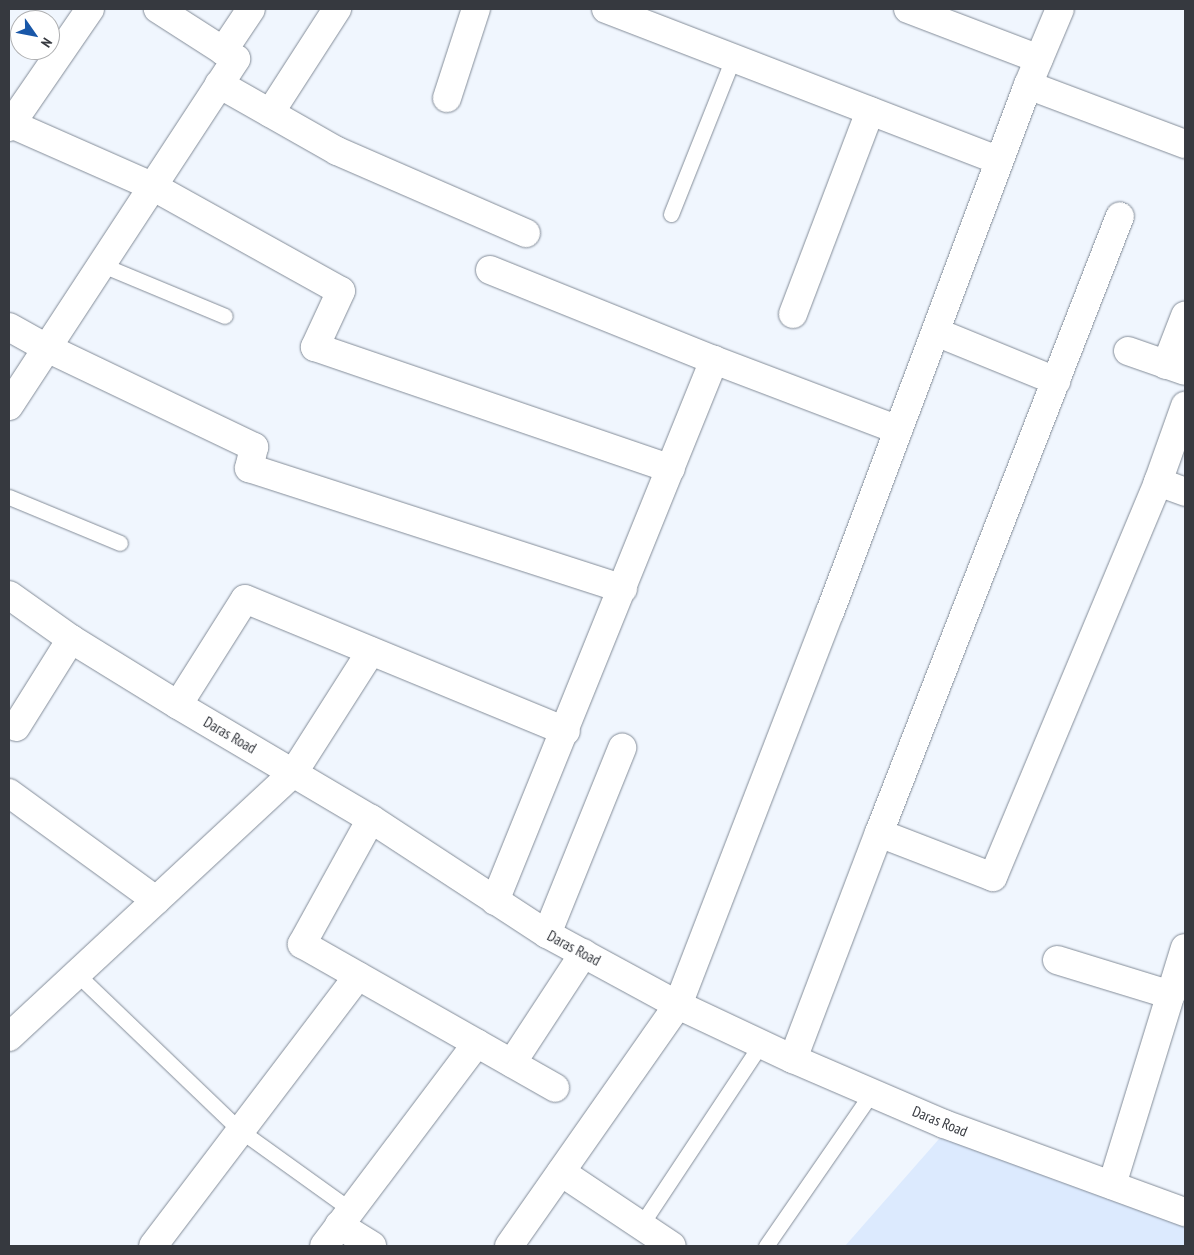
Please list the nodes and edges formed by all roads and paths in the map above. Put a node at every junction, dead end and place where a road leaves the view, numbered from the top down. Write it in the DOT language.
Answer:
graph roads {
  1 [pos="90,9"];
  2 [pos="158,9"];
  3 [pos="251,9"];
  4 [pos="337,9"];
  5 [pos="476,9"];
  6 [pos="606,9"];
  7 [pos="908,9"];
  8 [pos="1060,9"];
  9 [pos="223,51"];
  10 [pos="733,58"];
  11 [pos="1039,59"];
  12 [pos="219,84"];
  13 [pos="1028,85"];
  14 [pos="446,98"];
  15 [pos="870,111"];
  16 [pos="270,113"];
  17 [pos="10,125"];
  18 [pos="1184,139"];
  19 [pos="999,161"];
  20 [pos="152,186"];
  21 [pos="671,214"];
  22 [pos="1120,216"];
  23 [pos="526,233"];
  24 [pos="100,264"];
  25 [pos="490,270"];
  26 [pos="793,314"];
  27 [pos="225,316"];
  28 [pos="1185,316"];
  29 [pos="9,327"];
  30 [pos="936,332"];
  31 [pos="45,348"];
  32 [pos="1128,351"];
  33 [pos="714,360"];
  34 [pos="1175,368"];
  35 [pos="1056,381"];
  36 [pos="9,406"];
  37 [pos="1185,406"];
  38 [pos="898,430"];
  39 [pos="671,469"];
  40 [pos="1158,482"];
  41 [pos="1185,492"];
  42 [pos="9,497"];
  43 [pos="120,542"];
  44 [pos="623,589"];
  45 [pos="9,595"];
  46 [pos="72,639"];
  47 [pos="371,651"];
  48 [pos="178,705"];
  49 [pos="16,727"];
  50 [pos="566,730"];
  51 [pos="622,748"];
  52 [pos="294,772"];
  53 [pos="9,793"];
  54 [pos="371,819"];
  55 [pos="879,833"];
  56 [pos="156,900"];
  57 [pos="495,901"];
  58 [pos="547,934"];
  59 [pos="1185,948"];
  60 [pos="584,953"];
  61 [pos="1057,960"];
  62 [pos="77,974"];
  63 [pos="358,976"];
  64 [pos="1171,995"];
  65 [pos="678,1006"];
  66 [pos="9,1037"];
  67 [pos="477,1043"];
  68 [pos="761,1044"];
  69 [pos="793,1059"];
  70 [pos="512,1063"];
  71 [pos="555,1088"];
  72 [pos="871,1094"];
  73 [pos="241,1131"];
  74 [pos="561,1172"];
  75 [pos="1112,1185"];
  76 [pos="1185,1212"];
  77 [pos="641,1225"];
  78 [pos="338,1227"];
  79 [pos="153,1246"];
  80 [pos="372,1246"];
  81 [pos="509,1246"];
  82 [pos="672,1246"];
  83 [pos="766,1246"];
  1 -- 17 [label="street"];
  2 -- 9 [label="street"];
  3 -- 9 [label="street"];
  4 -- 16 [label="street"];
  5 -- 14 [label="street"];
  6 -- 10 [label="street"];
  7 -- 11 [label="street"];
  8 -- 11 [label="street"];
  9 -- 12 [label="street"];
  10 -- 15 [label="street"];
  10 -- 21 [label="lane"];
  11 -- 13 [label="street"];
  12 -- 16 [label="street"];
  12 -- 20 [label="street"];
  13 -- 18 [label="street"];
  13 -- 19 [label="street"];
  15 -- 19 [label="street"];
  15 -- 26 [label="street"];
  16 -- 23 [label="street"];
  17 -- 20 [label="street"];
  19 -- 30 [label="street"];
  20 -- 24 [label="street"];
  20 -- 39 [label="street"];
  22 -- 35 [label="street"];
  24 -- 27 [label="lane"];
  24 -- 31 [label="street"];
  25 -- 33 [label="street"];
  28 -- 34 [label="street"];
  29 -- 31 [label="street"];
  30 -- 35 [label="street"];
  30 -- 38 [label="street"];
  31 -- 36 [label="street"];
  31 -- 44 [label="street"];
  32 -- 34 [label="street"];
  33 -- 38 [label="street"];
  33 -- 39 [label="street"];
  35 -- 55 [label="street"];
  37 -- 40 [label="street"];
  38 -- 65 [label="street"];
  39 -- 44 [label="street"];
  40 -- 41 [label="street"];
  40 -- 55 [label="street"];
  42 -- 43 [label="lane"];
  44 -- 50 [label="street"];
  45 -- 46 [label="street, Daras Road"];
  46 -- 48 [label="street, Daras Road"];
  46 -- 49 [label="street"];
  47 -- 48 [label="street"];
  47 -- 50 [label="street"];
  47 -- 52 [label="street"];
  48 -- 52 [label="street, Daras Road"];
  50 -- 57 [label="street"];
  51 -- 58 [label="street"];
  52 -- 54 [label="street, Daras Road"];
  52 -- 56 [label="street"];
  53 -- 56 [label="street"];
  54 -- 57 [label="street, Daras Road"];
  54 -- 63 [label="street"];
  55 -- 69 [label="street"];
  56 -- 62 [label="street"];
  57 -- 58 [label="street, Daras Road"];
  58 -- 60 [label="street, Daras Road"];
  59 -- 64 [label="street"];
  60 -- 65 [label="street, Daras Road"];
  60 -- 70 [label="street"];
  61 -- 64 [label="street"];
  62 -- 66 [label="street"];
  62 -- 73 [label="lane"];
  63 -- 67 [label="street"];
  63 -- 73 [label="street"];
  64 -- 75 [label="street"];
  65 -- 68 [label="street, Daras Road"];
  65 -- 74 [label="street"];
  67 -- 70 [label="street"];
  67 -- 78 [label="street"];
  68 -- 69 [label="street, Daras Road"];
  68 -- 77 [label="lane"];
  69 -- 72 [label="street, Daras Road"];
  70 -- 71 [label="street"];
  72 -- 75 [label="street, Daras Road"];
  72 -- 83 [label="lane"];
  73 -- 78 [label="lane"];
  73 -- 79 [label="street"];
  74 -- 77 [label="street"];
  74 -- 81 [label="street"];
  75 -- 76 [label="street, Daras Road"];
  77 -- 82 [label="street"];
  78 -- 80 [label="street"];
}
